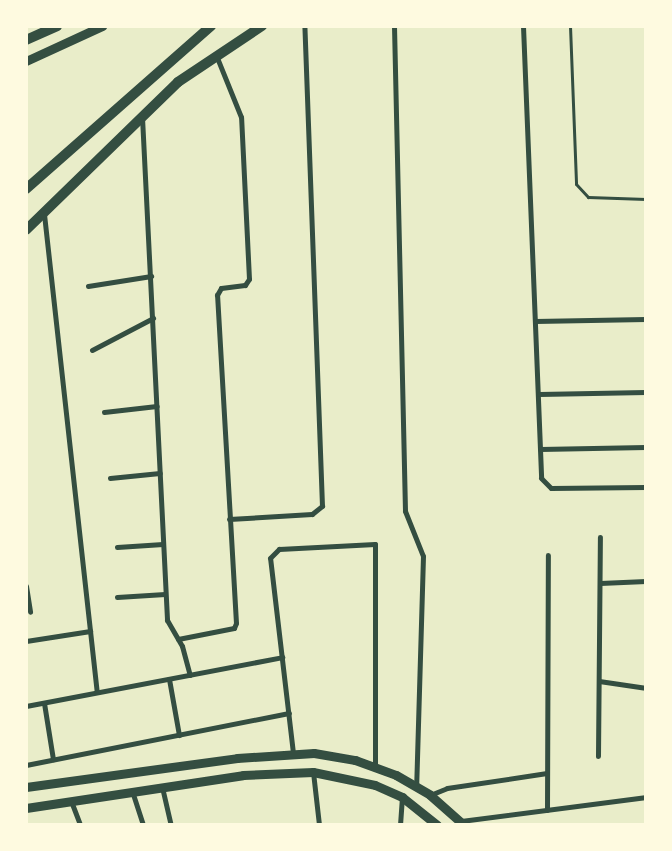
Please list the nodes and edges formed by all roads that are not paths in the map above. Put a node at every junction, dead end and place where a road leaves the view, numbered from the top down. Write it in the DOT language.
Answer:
graph roads {
  1 [pos="57,26"];
  2 [pos="102,26"];
  3 [pos="212,26"];
  4 [pos="262,26"];
  5 [pos="304,26"];
  6 [pos="394,26"];
  7 [pos="523,26"];
  8 [pos="570,26"];
  9 [pos="26,40"];
  10 [pos="216,54"];
  11 [pos="26,61"];
  12 [pos="142,116"];
  13 [pos="26,189"];
  14 [pos="646,199"];
  15 [pos="44,214"];
  16 [pos="26,230"];
  17 [pos="151,276"];
  18 [pos="88,286"];
  19 [pos="153,318"];
  20 [pos="646,319"];
  21 [pos="535,321"];
  22 [pos="92,350"];
  23 [pos="646,392"];
  24 [pos="539,394"];
  25 [pos="157,406"];
  26 [pos="104,412"];
  27 [pos="646,446"];
  28 [pos="540,449"];
  29 [pos="160,473"];
  30 [pos="110,478"];
  31 [pos="646,486"];
  32 [pos="229,519"];
  33 [pos="600,537"];
  34 [pos="163,544"];
  35 [pos="117,547"];
  36 [pos="548,555"];
  37 [pos="646,581"];
  38 [pos="600,584"];
  39 [pos="26,586"];
  40 [pos="165,594"];
  41 [pos="117,597"];
  42 [pos="30,612"];
  43 [pos="90,631"];
  44 [pos="178,639"];
  45 [pos="26,641"];
  46 [pos="282,657"];
  47 [pos="190,675"];
  48 [pos="169,679"];
  49 [pos="599,681"];
  50 [pos="646,688"];
  51 [pos="98,692"];
  52 [pos="44,703"];
  53 [pos="26,706"];
  54 [pos="288,713"];
  55 [pos="179,735"];
  56 [pos="293,753"];
  57 [pos="598,756"];
  58 [pos="53,759"];
  59 [pos="26,764"];
  60 [pos="197,764"];
  61 [pos="375,766"];
  62 [pos="313,772"];
  63 [pos="547,773"];
  64 [pos="198,782"];
  65 [pos="26,787"];
  66 [pos="162,787"];
  67 [pos="416,787"];
  68 [pos="132,791"];
  69 [pos="430,795"];
  70 [pos="646,797"];
  71 [pos="402,798"];
  72 [pos="71,801"];
  73 [pos="26,808"];
  74 [pos="547,810"];
  75 [pos="462,823"];
  76 [pos="80,825"];
  77 [pos="143,825"];
  78 [pos="171,825"];
  79 [pos="319,825"];
  80 [pos="400,825"];
  81 [pos="437,825"];
  1 -- 9 [label="main road"];
  2 -- 11 [label="street"];
  3 -- 13 [label="main road"];
  4 -- 10 [label="main road"];
  5 -- 32 [label="street"];
  6 -- 67 [label="street"];
  7 -- 21 [label="street"];
  8 -- 14 [label="lane"];
  10 -- 12 [label="main road"];
  10 -- 32 [label="street"];
  12 -- 15 [label="main road"];
  12 -- 17 [label="street"];
  15 -- 16 [label="main road"];
  15 -- 43 [label="street"];
  17 -- 18 [label="street"];
  17 -- 19 [label="street"];
  19 -- 22 [label="street"];
  19 -- 25 [label="street"];
  20 -- 21 [label="street"];
  21 -- 24 [label="street"];
  23 -- 24 [label="street"];
  24 -- 28 [label="street"];
  25 -- 26 [label="street"];
  25 -- 29 [label="street"];
  27 -- 28 [label="street"];
  28 -- 31 [label="street"];
  29 -- 30 [label="street"];
  29 -- 34 [label="street"];
  32 -- 44 [label="street"];
  33 -- 38 [label="street"];
  34 -- 35 [label="street"];
  34 -- 40 [label="street"];
  36 -- 63 [label="street"];
  37 -- 38 [label="street"];
  38 -- 49 [label="street"];
  39 -- 42 [label="street"];
  40 -- 41 [label="street"];
  40 -- 44 [label="street"];
  43 -- 45 [label="street"];
  43 -- 51 [label="street"];
  44 -- 47 [label="street"];
  46 -- 47 [label="street"];
  46 -- 54 [label="street"];
  46 -- 61 [label="street"];
  47 -- 48 [label="street"];
  48 -- 51 [label="street"];
  48 -- 55 [label="street"];
  49 -- 50 [label="street"];
  49 -- 57 [label="street"];
  51 -- 52 [label="street"];
  52 -- 53 [label="street"];
  52 -- 58 [label="street"];
  54 -- 55 [label="street"];
  54 -- 56 [label="street"];
  55 -- 58 [label="street"];
  56 -- 60 [label="street"];
  56 -- 61 [label="street"];
  58 -- 59 [label="street"];
  60 -- 64 [label="street"];
  60 -- 65 [label="street"];
  61 -- 67 [label="street"];
  62 -- 64 [label="street"];
  62 -- 71 [label="street"];
  62 -- 79 [label="street"];
  63 -- 69 [label="street"];
  63 -- 74 [label="street"];
  64 -- 66 [label="street"];
  66 -- 68 [label="street"];
  66 -- 78 [label="street"];
  67 -- 69 [label="street"];
  68 -- 72 [label="street"];
  68 -- 77 [label="street"];
  69 -- 75 [label="street"];
  70 -- 74 [label="street"];
  71 -- 80 [label="street"];
  71 -- 81 [label="street"];
  72 -- 73 [label="street"];
  72 -- 76 [label="street"];
  74 -- 75 [label="street"];
}
